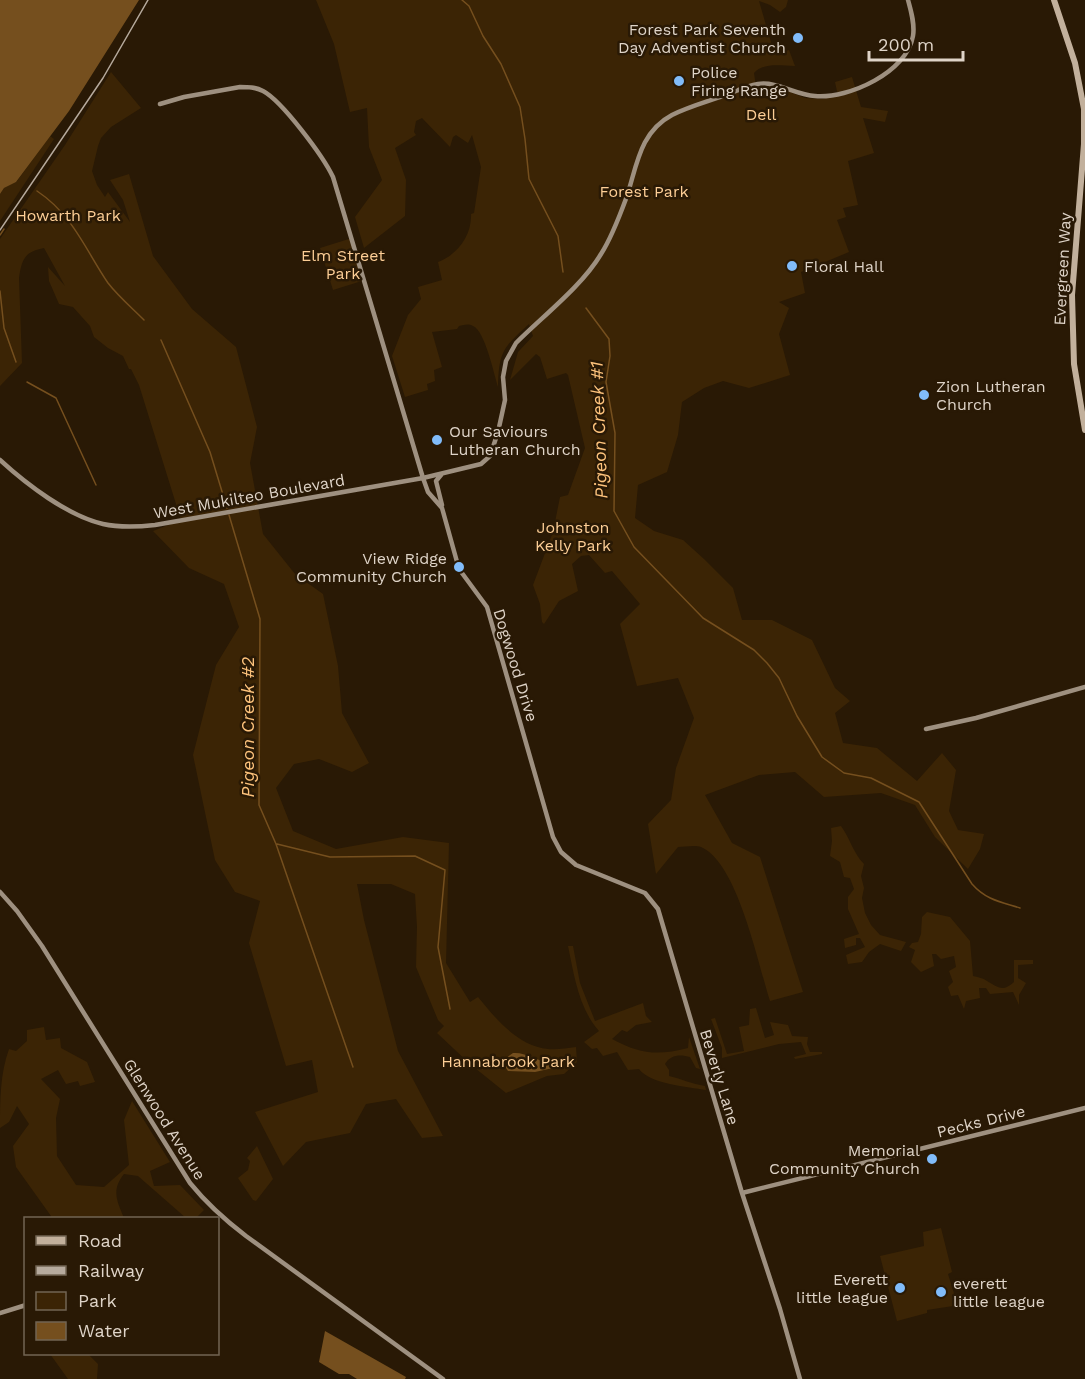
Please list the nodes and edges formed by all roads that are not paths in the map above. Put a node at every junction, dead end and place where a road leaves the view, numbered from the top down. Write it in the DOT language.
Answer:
graph roads {
  1 [pos="908,0"];
  2 [pos="1054,0"];
  3 [pos="160,104"];
  4 [pos="1084,144"];
  5 [pos="1085,430"];
  6 [pos="0,460"];
  7 [pos="441,474"];
  8 [pos="423,478"];
  9 [pos="442,508"];
  10 [pos="1085,687"];
  11 [pos="926,729"];
  12 [pos="553,837"];
  13 [pos="0,892"];
  14 [pos="1085,1108"];
  15 [pos="742,1193"];
  16 [pos="218,1217"];
  17 [pos="219,1218"];
  18 [pos="24,1306"];
  19 [pos="0,1313"];
  20 [pos="443,1379"];
  21 [pos="800,1379"];
  1 -- 7 [label="street, West Mukilteo Boulevard"];
  2 -- 4 [label="main road, Evergreen Way"];
  3 -- 8 [label="street, Dogwood Drive"];
  4 -- 5 [label="main road, Evergreen Way"];
  6 -- 8 [label="street, West Mukilteo Boulevard"];
  7 -- 8 [label="street, West Mukilteo Boulevard"];
  7 -- 9 [label="street"];
  8 -- 9 [label="street, Dogwood Drive"];
  9 -- 12 [label="street, Dogwood Drive"];
  10 -- 11 [label="street"];
  12 -- 15 [label="street, Beverly Lane"];
  13 -- 16 [label="street, Glenwood Avenue"];
  14 -- 15 [label="street, Pecks Drive"];
  15 -- 21 [label="street, Beverly Lane"];
  17 -- 20 [label="street, Glenwood Avenue"];
  18 -- 19 [label="street"];
}
